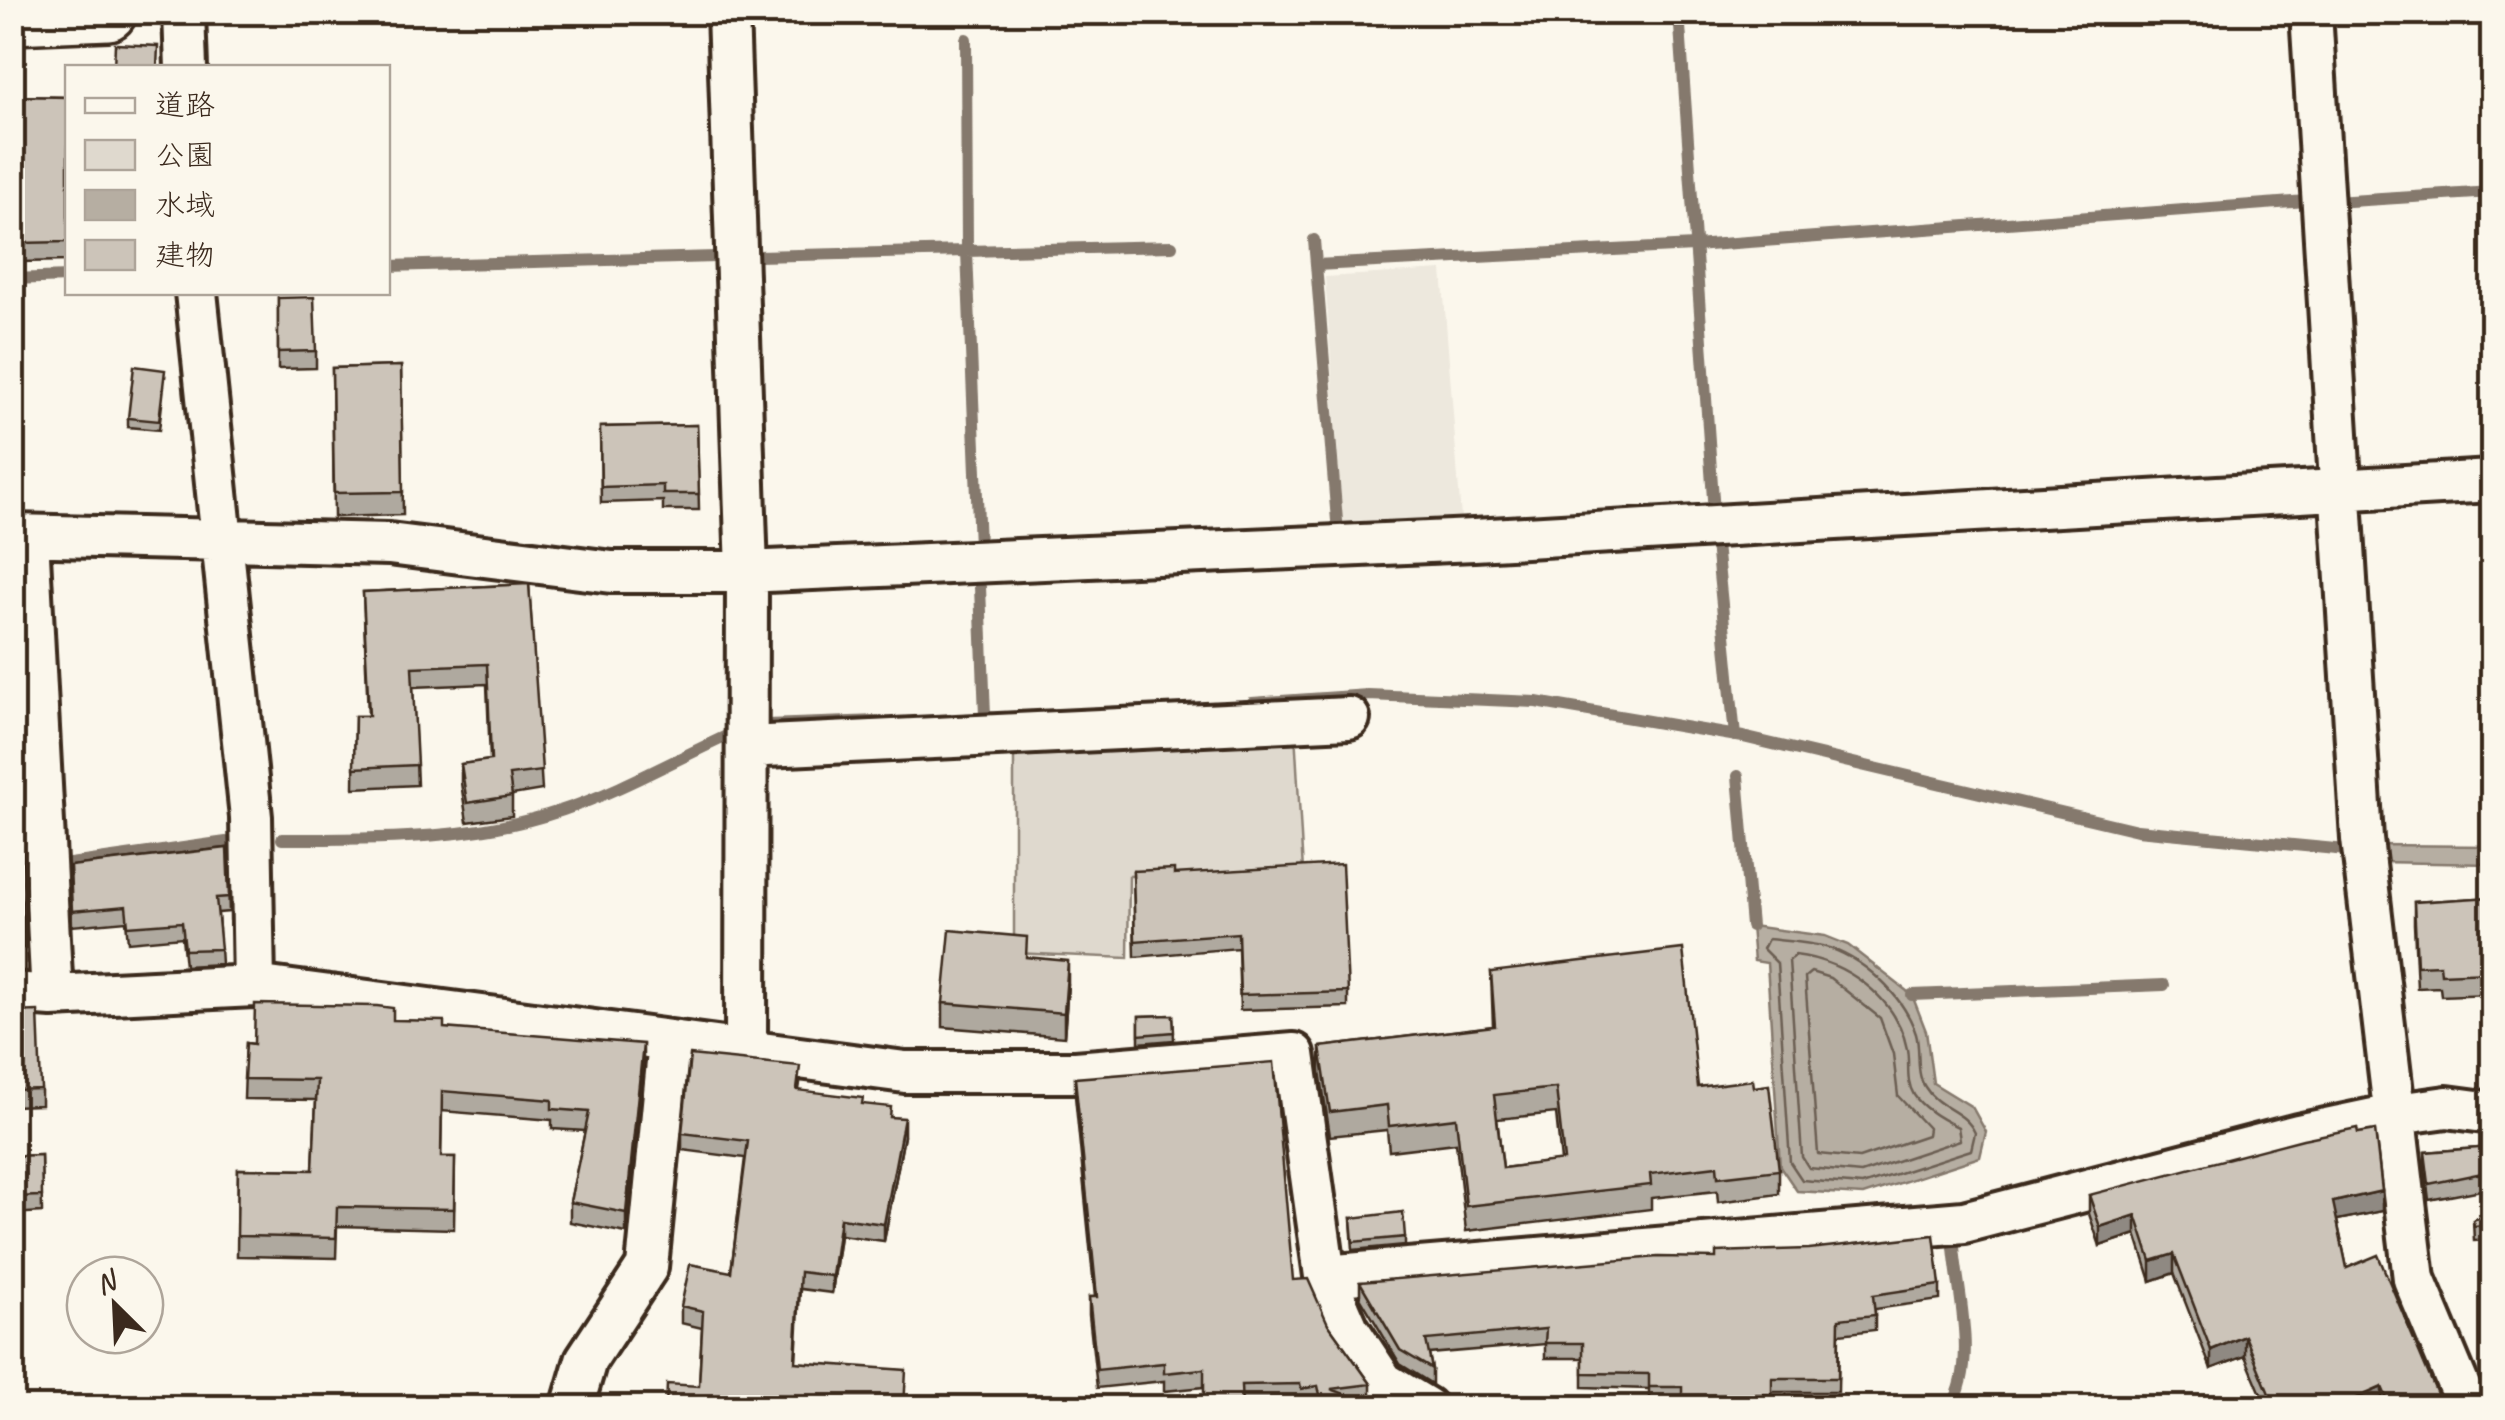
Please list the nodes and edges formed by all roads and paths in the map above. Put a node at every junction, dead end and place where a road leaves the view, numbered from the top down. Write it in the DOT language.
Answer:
graph roads {
  1 [pos="108,12"];
  2 [pos="184,12"];
  3 [pos="728,12"];
  4 [pos="2312,12"];
  5 [pos="12,16"];
  6 [pos="186,65"];
  7 [pos="196,295"];
  8 [pos="2492,482"];
  9 [pos="2341,492"];
  10 [pos="20,535"];
  11 [pos="222,543"];
  12 [pos="747,572"];
  13 [pos="1349,718"];
  14 [pos="747,747"];
  15 [pos="254,986"];
  16 [pos="32,994"];
  17 [pos="669,1042"];
  18 [pos="746,1050"];
  19 [pos="2492,1113"];
  20 [pos="2397,1114"];
  21 [pos="1326,1276"];
  22 [pos="572,1408"];
  23 [pos="1426,1408"];
  24 [pos="2468,1408"];
  1 -- 5 [label="main road"];
  2 -- 6 [label="street"];
  3 -- 12 [label="street"];
  4 -- 9 [label="street"];
  7 -- 11 [label="street"];
  8 -- 9 [label="street"];
  9 -- 12 [label="street"];
  9 -- 20 [label="street"];
  10 -- 11 [label="street"];
  10 -- 16 [label="street"];
  11 -- 12 [label="street"];
  11 -- 15 [label="street"];
  12 -- 14 [label="street"];
  13 -- 14 [label="street"];
  14 -- 18 [label="street"];
  15 -- 16 [label="street"];
  15 -- 17 [label="street"];
  17 -- 18 [label="street"];
  17 -- 22 [label="street"];
  18 -- 21 [label="street"];
  19 -- 20 [label="street"];
  20 -- 21 [label="street"];
  20 -- 24 [label="street"];
  21 -- 23 [label="street"];
}
